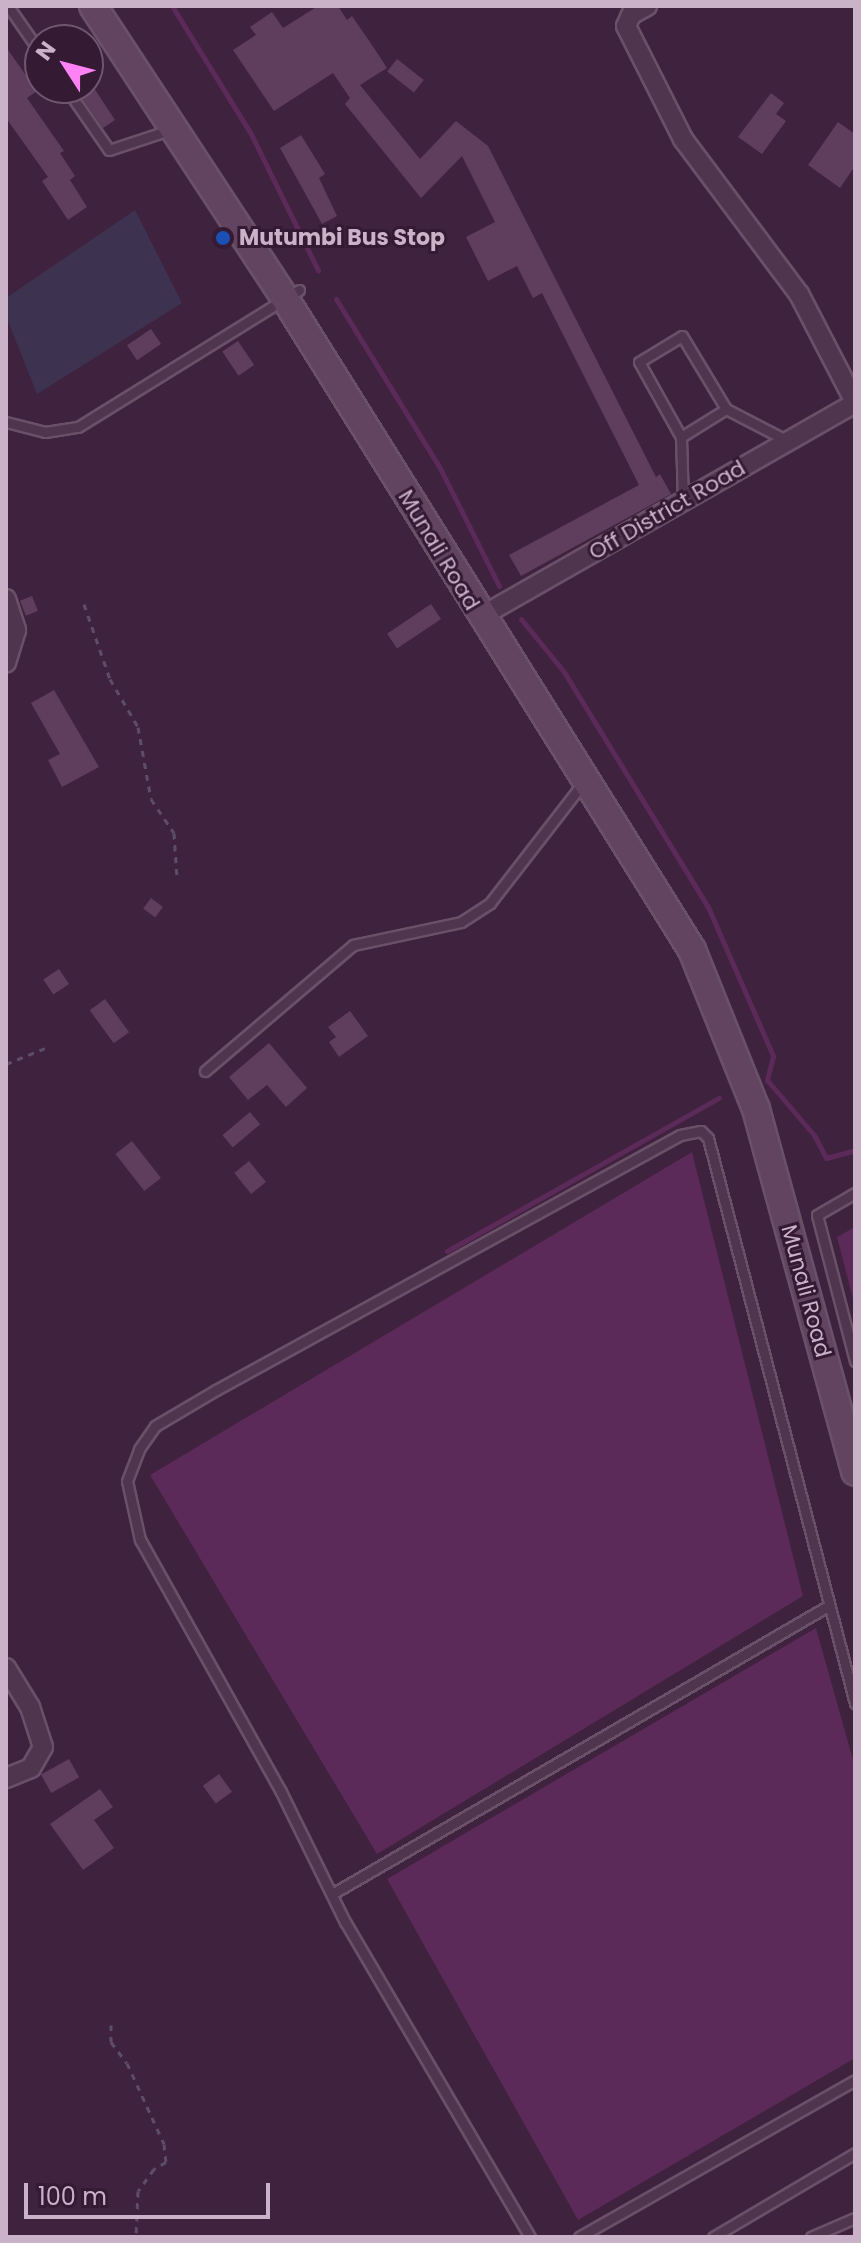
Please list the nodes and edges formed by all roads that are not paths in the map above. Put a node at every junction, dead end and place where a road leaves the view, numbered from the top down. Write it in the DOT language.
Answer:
graph roads {
  1 [pos="8,6"];
  2 [pos="93,6"];
  3 [pos="116,6"];
  4 [pos="647,6"];
  5 [pos="24,29"];
  6 [pos="77,104"];
  7 [pos="175,128"];
  8 [pos="292,294"];
  9 [pos="855,402"];
  10 [pos="726,409"];
  11 [pos="6,422"];
  12 [pos="681,437"];
  13 [pos="787,441"];
  14 [pos="683,501"];
  15 [pos="6,599"];
  16 [pos="487,612"];
  17 [pos="6,662"];
  18 [pos="587,778"];
  19 [pos="205,1071"];
  20 [pos="756,1109"];
  21 [pos="855,1193"];
  22 [pos="855,1361"];
  23 [pos="855,1472"];
  24 [pos="828,1606"];
  25 [pos="6,1668"];
  26 [pos="855,1703"];
  27 [pos="6,1778"];
  28 [pos="332,1894"];
  29 [pos="855,2080"];
  30 [pos="855,2153"];
  31 [pos="855,2218"];
  32 [pos="530,2237"];
  33 [pos="579,2237"];
  34 [pos="713,2237"];
  35 [pos="811,2237"];
  1 -- 5 [label="lane"];
  2 -- 7 [label="main road, Munali Road"];
  3 -- 8 [label="main road, Munali Road"];
  4 -- 9 [label="street"];
  6 -- 7 [label="lane"];
  7 -- 8 [label="main road, Munali Road"];
  8 -- 11 [label="lane"];
  8 -- 16 [label="main road, Munali Road"];
  9 -- 13 [label="street, Off District Road"];
  10 -- 12 [label="lane"];
  10 -- 12 [label="lane"];
  10 -- 13 [label="lane"];
  12 -- 14 [label="lane"];
  13 -- 14 [label="street, Off District Road"];
  14 -- 16 [label="street, Off District Road"];
  15 -- 17 [label="street"];
  16 -- 18 [label="main road, Munali Road"];
  16 -- 20 [label="main road, Munali Road"];
  18 -- 19 [label="lane"];
  18 -- 20 [label="main road, Munali Road"];
  20 -- 23 [label="main road, Munali Road"];
  21 -- 22 [label="lane"];
  24 -- 26 [label="lane"];
  24 -- 28 [label="lane"];
  24 -- 28 [label="lane"];
  25 -- 27 [label="street"];
  28 -- 32 [label="lane"];
  29 -- 33 [label="lane"];
  30 -- 34 [label="lane"];
  31 -- 35 [label="lane"];
}
